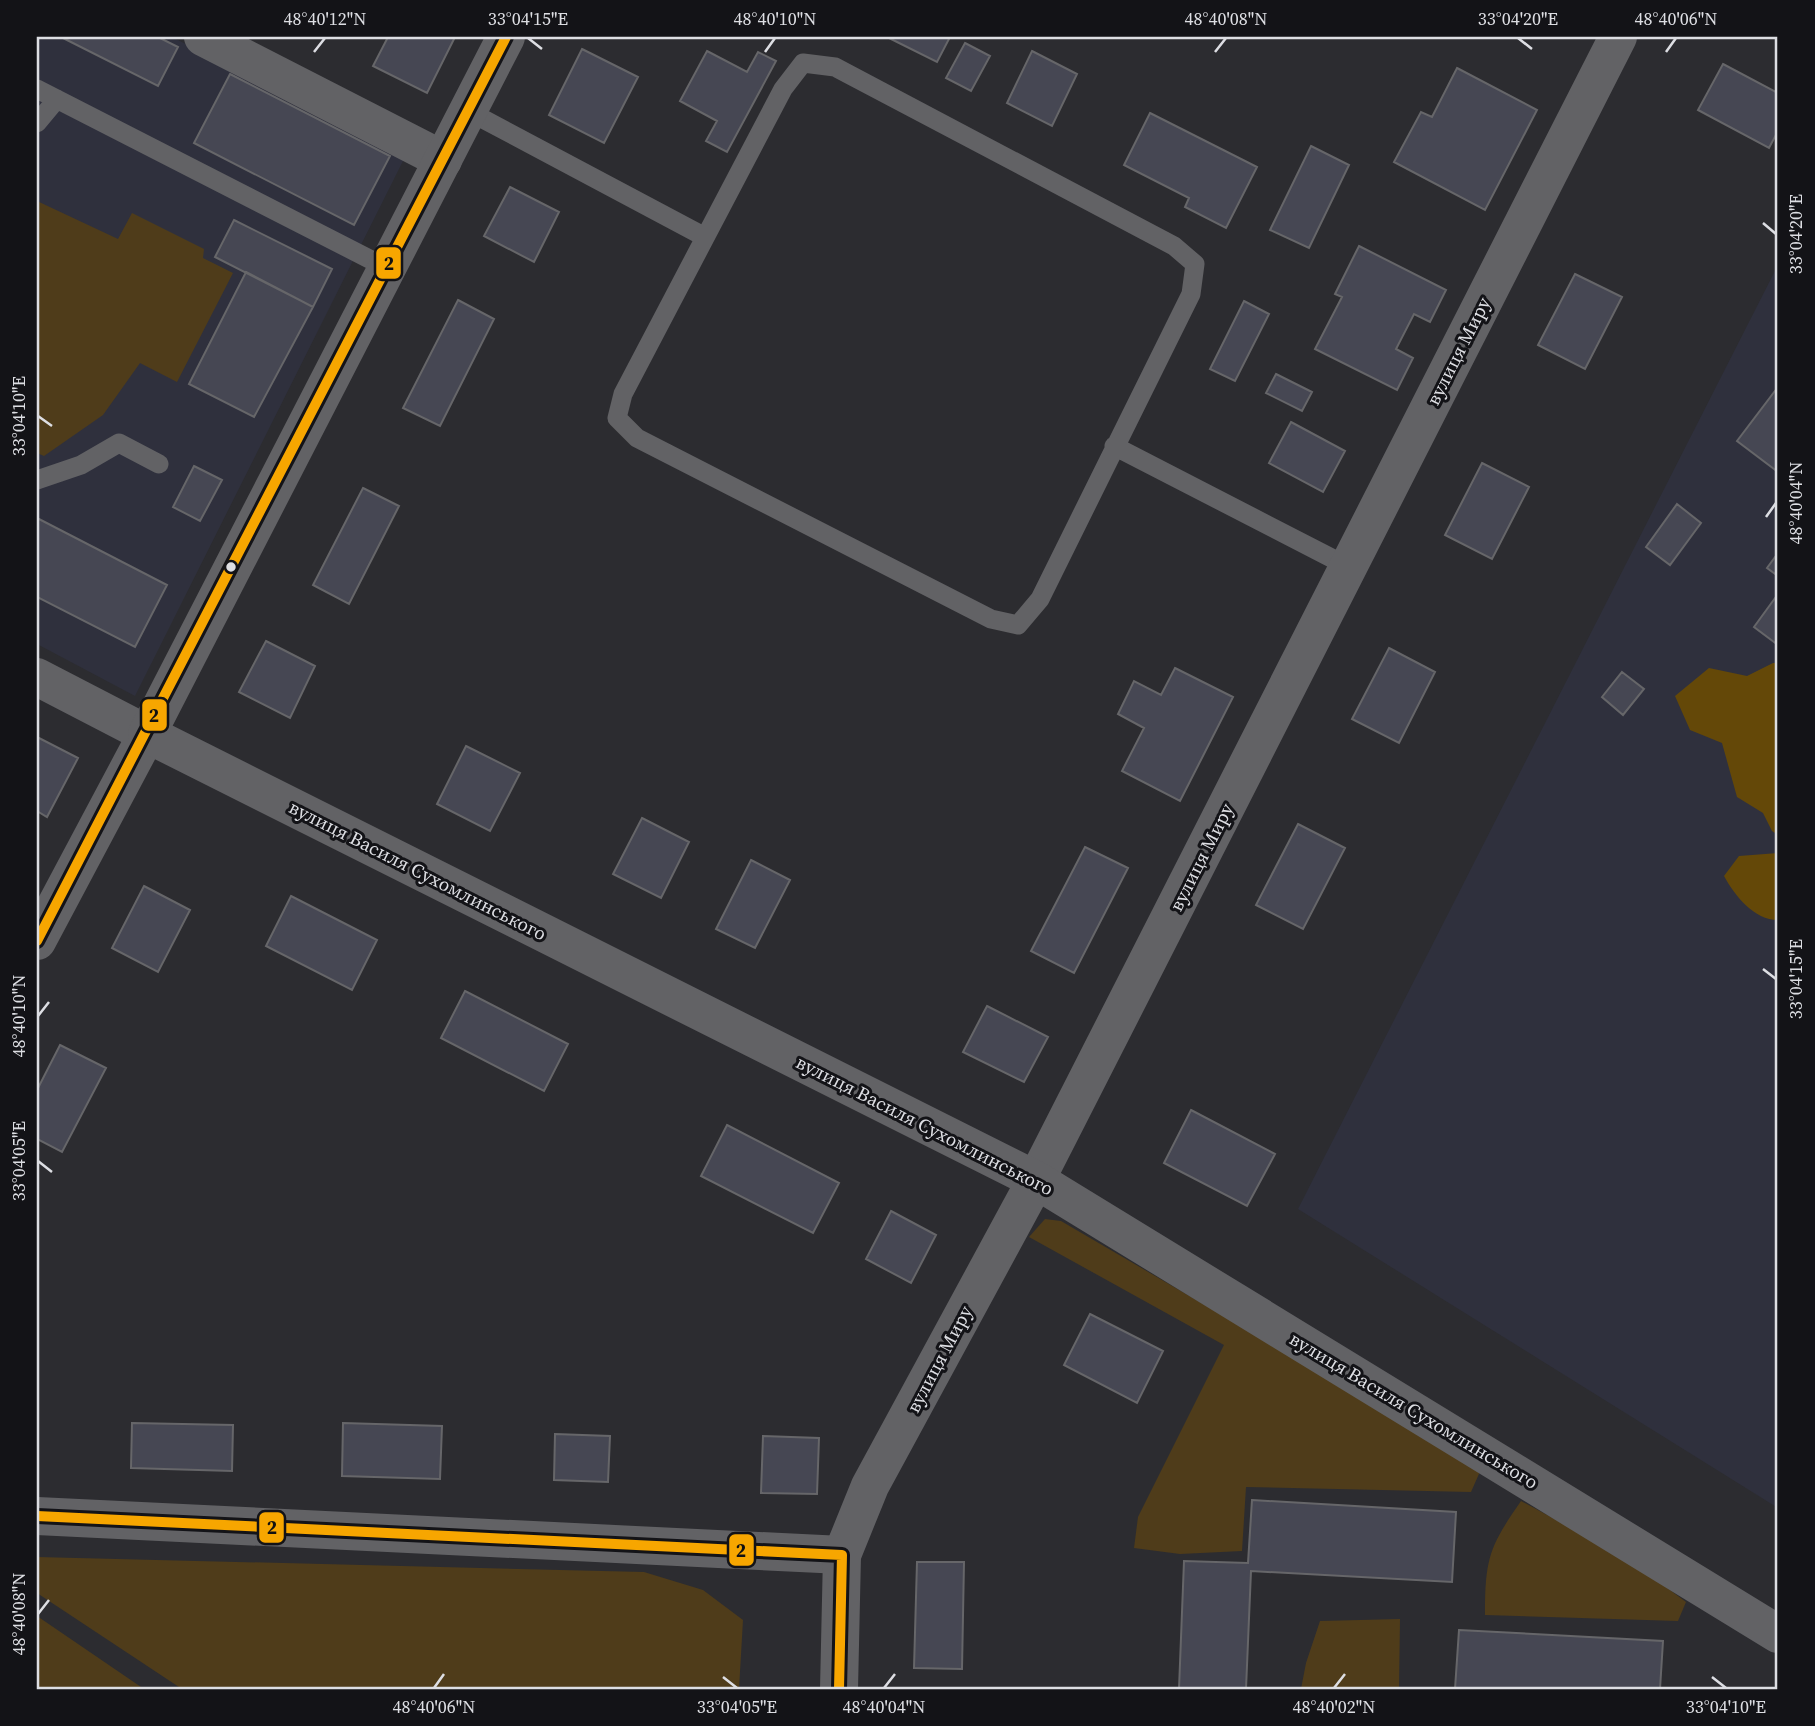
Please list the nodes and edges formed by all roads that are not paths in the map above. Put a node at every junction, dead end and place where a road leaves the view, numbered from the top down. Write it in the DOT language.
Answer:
graph roads {
  1 [pos="203,37"];
  2 [pos="506,37"];
  3 [pos="1618,37"];
  4 [pos="37,89"];
  5 [pos="57,99"];
  6 [pos="468,111"];
  7 [pos="37,123"];
  8 [pos="443,160"];
  9 [pos="705,237"];
  10 [pos="387,268"];
  11 [pos="1114,446"];
  12 [pos="159,464"];
  13 [pos="37,480"];
  14 [pos="1349,567"];
  15 [pos="37,677"];
  16 [pos="147,734"];
  17 [pos="37,941"];
  18 [pos="1036,1180"];
  19 [pos="37,1516"];
  20 [pos="842,1555"];
  21 [pos="1778,1634"];
  22 [pos="839,1689"];
  1 -- 8 [label="street"];
  2 -- 6 [label="street"];
  3 -- 14 [label="street, вулиця Миру"];
  4 -- 5 [label="lane"];
  5 -- 7 [label="lane"];
  5 -- 10 [label="lane"];
  6 -- 8 [label="street"];
  6 -- 9 [label="lane"];
  8 -- 10 [label="street"];
  9 -- 11 [label="lane"];
  9 -- 11 [label="lane"];
  10 -- 16 [label="street"];
  11 -- 14 [label="lane"];
  12 -- 13 [label="lane"];
  14 -- 18 [label="street, вулиця Миру"];
  15 -- 16 [label="street, вулиця Василя Сухомлинського"];
  16 -- 17 [label="street"];
  16 -- 18 [label="street, вулиця Василя Сухомлинського"];
  18 -- 20 [label="street, вулиця Миру"];
  18 -- 21 [label="street, вулиця Василя Сухомлинського"];
  19 -- 20 [label="street"];
  20 -- 22 [label="street, вулиця Миру"];
}
